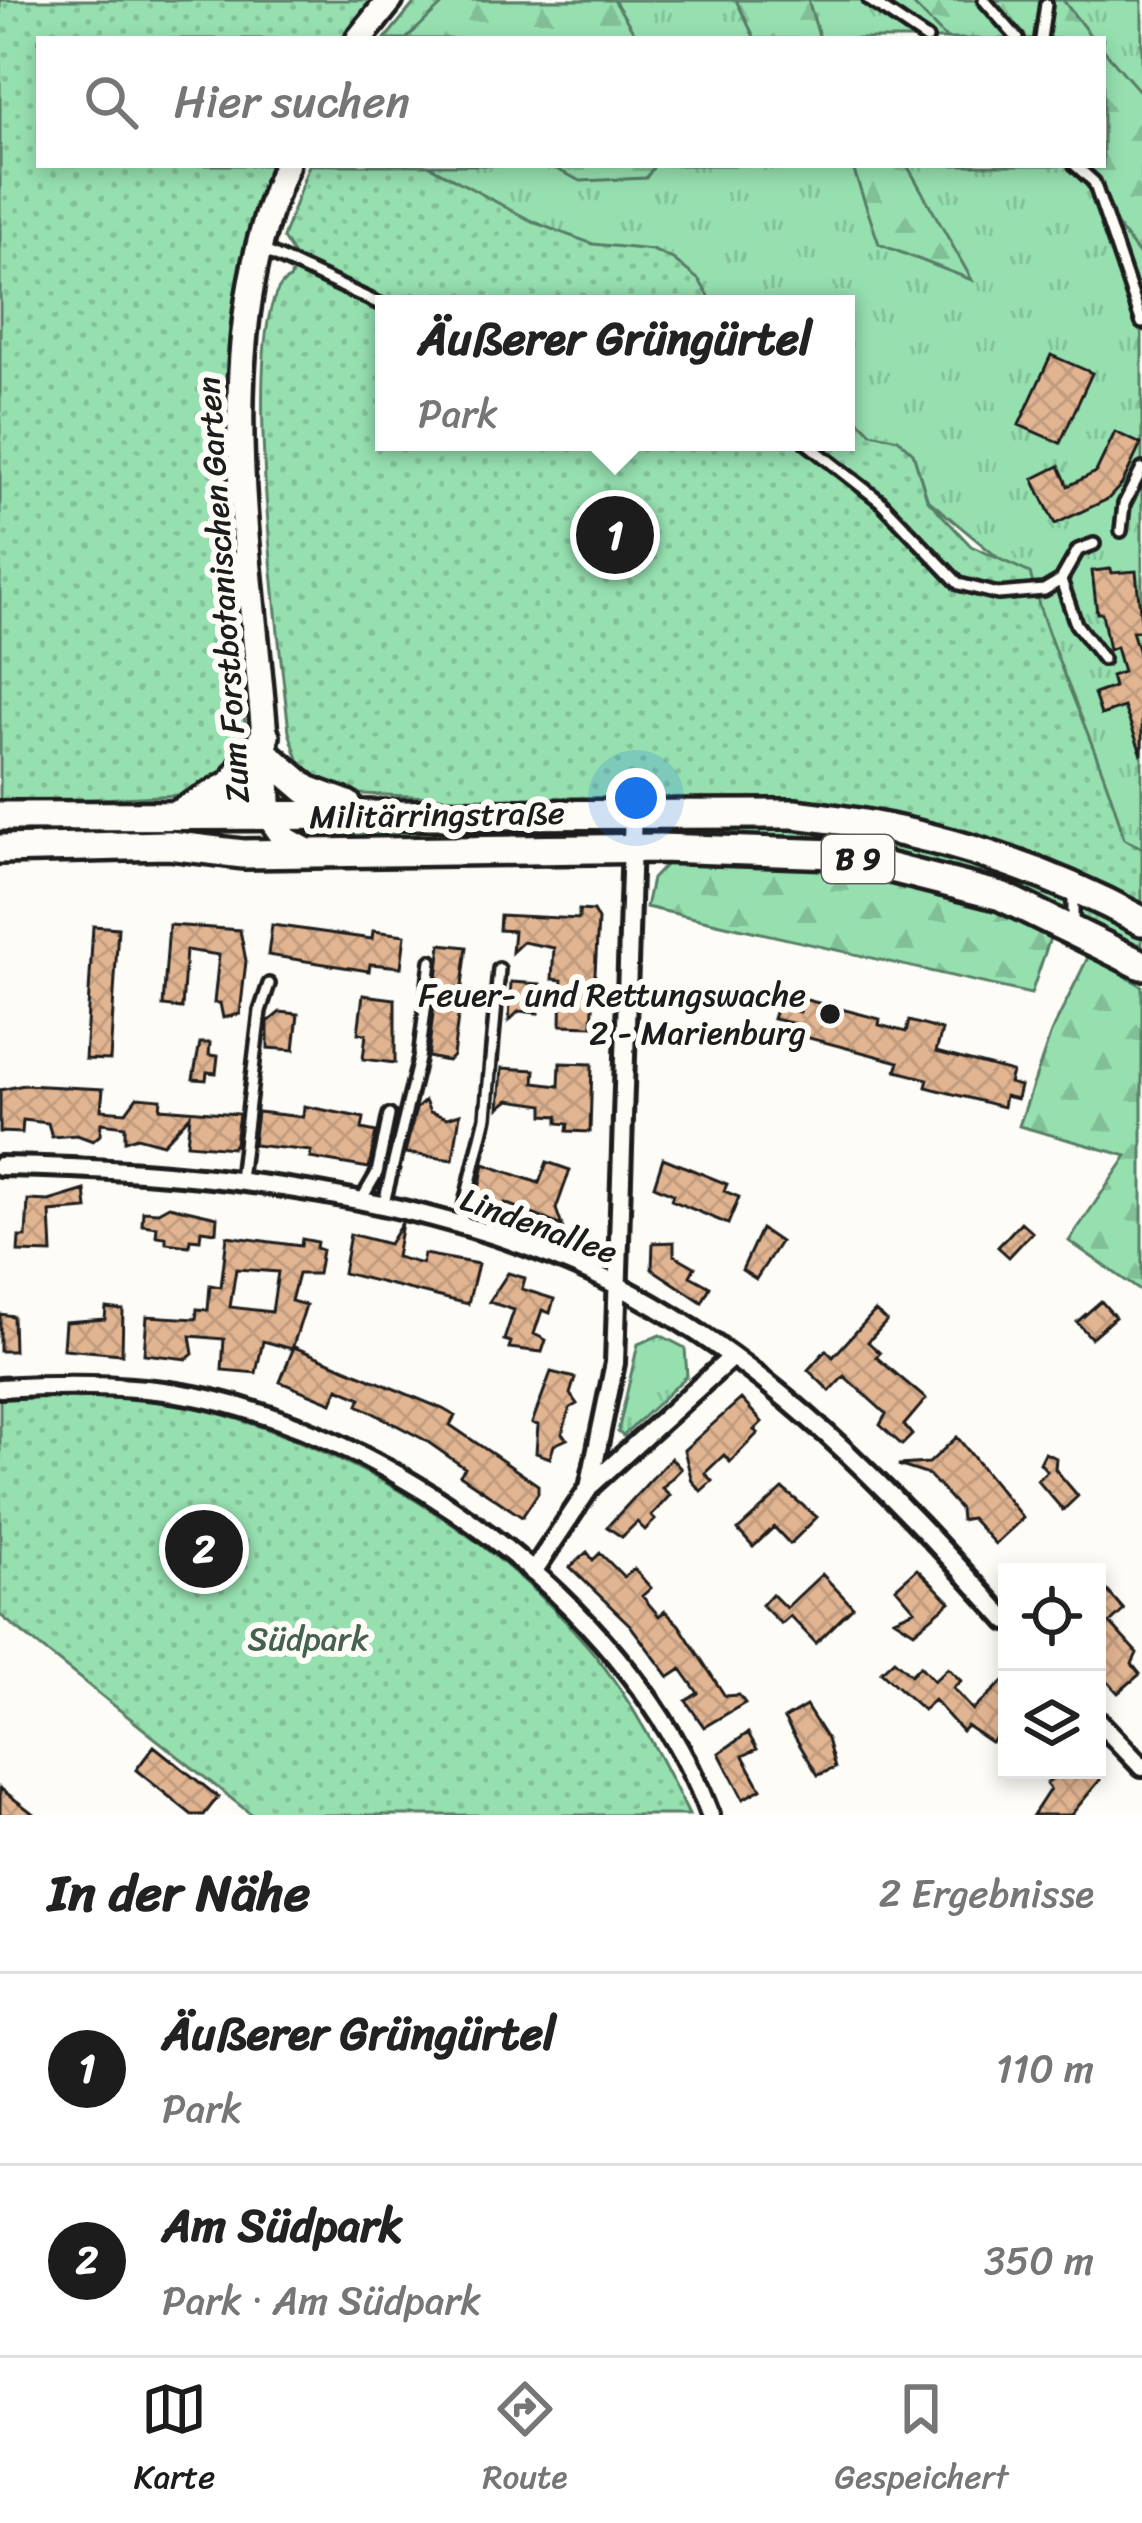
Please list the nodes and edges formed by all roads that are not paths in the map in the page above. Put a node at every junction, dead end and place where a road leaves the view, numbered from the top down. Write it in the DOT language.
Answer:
graph roads {
  1 [pos="390,0"];
  2 [pos="869,0"];
  3 [pos="984,0"];
  4 [pos="1046,4"];
  5 [pos="361,36"];
  6 [pos="923,36"];
  7 [pos="1015,36"];
  8 [pos="1041,36"];
  9 [pos="285,168"];
  10 [pos="1078,168"];
  11 [pos="1092,168"];
  12 [pos="1094,182"];
  13 [pos="258,248"];
  14 [pos="1138,294"];
  15 [pos="375,302"];
  16 [pos="1142,323"];
  17 [pos="816,451"];
  18 [pos="1142,470"];
  19 [pos="1121,531"];
  20 [pos="1094,544"];
  21 [pos="1061,580"];
  22 [pos="1103,659"];
  23 [pos="265,745"];
  24 [pos="633,811"];
  25 [pos="374,812"];
  26 [pos="0,816"];
  27 [pos="269,816"];
  28 [pos="170,831"];
  29 [pos="633,848"];
  30 [pos="0,849"];
  31 [pos="310,853"];
  32 [pos="1073,885"];
  33 [pos="1142,921"];
  34 [pos="1073,927"];
  35 [pos="431,961"];
  36 [pos="1142,965"];
  37 [pos="499,969"];
  38 [pos="269,984"];
  39 [pos="388,1115"];
  40 [pos="0,1166"];
  41 [pos="240,1182"];
  42 [pos="360,1202"];
  43 [pos="383,1207"];
  44 [pos="459,1228"];
  45 [pos="617,1285"];
  46 [pos="731,1358"];
  47 [pos="0,1388"];
  48 [pos="589,1488"];
  49 [pos="533,1572"];
  50 [pos="998,1611"];
  51 [pos="1106,1729"];
  52 [pos="1142,1767"];
  53 [pos="710,1815"];
  1 -- 5 [label="main road"];
  2 -- 6 [label="lane"];
  3 -- 7 [label="lane"];
  4 -- 8 [label="lane"];
  9 -- 13 [label="main road, Zum Forstbotanischen Garten"];
  10 -- 12 [label="lane"];
  11 -- 12 [label="lane"];
  12 -- 14 [label="lane"];
  13 -- 15 [label="lane"];
  13 -- 23 [label="main road, Zum Forstbotanischen Garten"];
  14 -- 16 [label="lane"];
  17 -- 21 [label="lane"];
  18 -- 19 [label="lane"];
  20 -- 21 [label="lane"];
  21 -- 22 [label="lane"];
  23 -- 25 [label="main road, B 9"];
  23 -- 27 [label="main road, Zum Forstbotanischen Garten"];
  23 -- 28 [label="main road, B 9"];
  24 -- 25 [label="main road, Militärringstraße / B 9"];
  24 -- 29 [label="street"];
  24 -- 32 [label="main road, Militärringstraße / B 9"];
  25 -- 27 [label="main road, Militärringstraße / B 9"];
  26 -- 28 [label="main road, Militärringstraße / B 9"];
  27 -- 28 [label="main road, Militärringstraße / B 9"];
  27 -- 31 [label="main road, Zum Forstbotanischen Garten"];
  28 -- 30 [label="main road, Militärringstraße / B 9"];
  28 -- 31 [label="main road, Militärringstraße / B 9"];
  29 -- 31 [label="main road, Militärringstraße / B 9"];
  29 -- 34 [label="main road, Militärringstraße / B 9"];
  29 -- 45 [label="street"];
  32 -- 33 [label="main road, Militärringstraße / B 9"];
  32 -- 34 [label="lane"];
  34 -- 36 [label="main road, Militärringstraße / B 9"];
  35 -- 43 [label="lane"];
  37 -- 44 [label="lane"];
  38 -- 41 [label="lane"];
  39 -- 42 [label="lane"];
  40 -- 41 [label="street, Lindenallee"];
  41 -- 42 [label="street, Lindenallee"];
  42 -- 43 [label="street, Lindenallee"];
  43 -- 44 [label="street, Lindenallee"];
  44 -- 45 [label="street, Lindenallee"];
  45 -- 46 [label="street, Lindenallee"];
  45 -- 48 [label="street"];
  46 -- 48 [label="street"];
  46 -- 50 [label="street, Lindenallee"];
  47 -- 49 [label="street"];
  48 -- 49 [label="street"];
  49 -- 53 [label="street"];
  51 -- 52 [label="street"];
}
